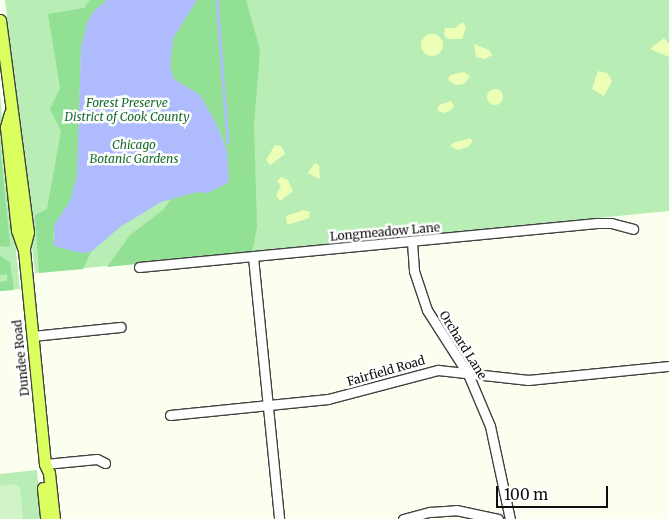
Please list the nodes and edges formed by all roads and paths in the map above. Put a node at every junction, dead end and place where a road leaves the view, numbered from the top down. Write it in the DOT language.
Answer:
graph roads {
  1 [pos="0,20"];
  2 [pos="633,229"];
  3 [pos="412,242"];
  4 [pos="253,257"];
  5 [pos="139,267"];
  6 [pos="121,327"];
  7 [pos="32,336"];
  8 [pos="669,366"];
  9 [pos="468,374"];
  10 [pos="266,405"];
  11 [pos="170,415"];
  12 [pos="105,463"];
  13 [pos="45,464"];
  14 [pos="46,519"];
  15 [pos="54,519"];
  16 [pos="279,519"];
  17 [pos="403,519"];
  18 [pos="498,519"];
  19 [pos="510,519"];
  1 -- 7 [label="main road, Dundee Road"];
  2 -- 3 [label="street, Longmeadow Lane"];
  3 -- 4 [label="street, Longmeadow Lane"];
  3 -- 9 [label="street, Orchard Lane"];
  4 -- 5 [label="street, Longmeadow Lane"];
  4 -- 10 [label="street"];
  6 -- 7 [label="street"];
  7 -- 13 [label="main road, Dundee Road"];
  8 -- 9 [label="street, Fairfield Road"];
  9 -- 10 [label="street, Fairfield Road"];
  9 -- 19 [label="street, Orchard Lane"];
  10 -- 11 [label="street, Fairfield Road"];
  10 -- 16 [label="street"];
  12 -- 13 [label="street"];
  13 -- 14 [label="main road, Dundee Road"];
  13 -- 15 [label="main road, Dundee Road"];
  17 -- 18 [label="street"];
}
